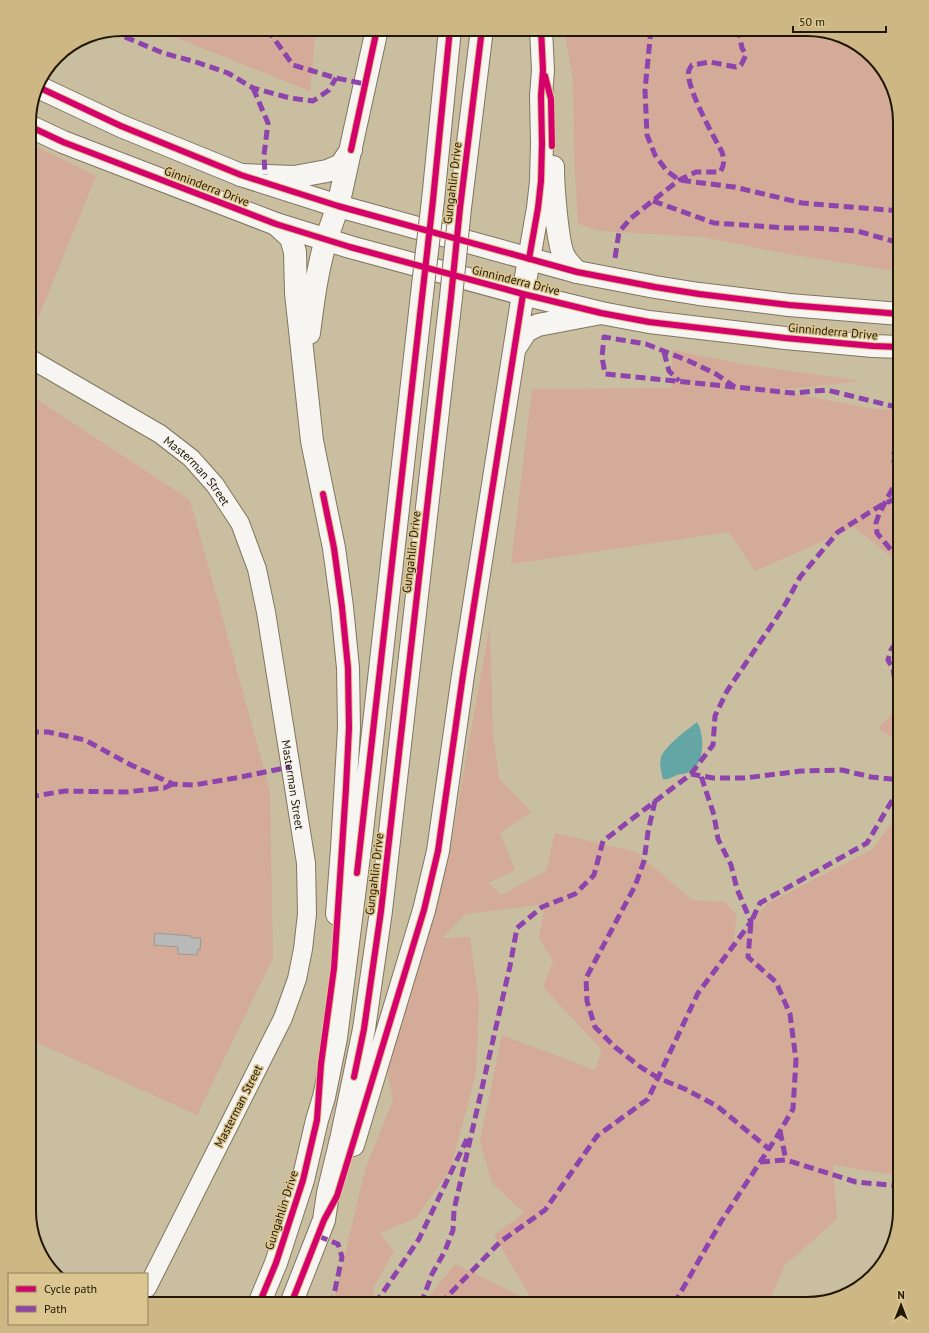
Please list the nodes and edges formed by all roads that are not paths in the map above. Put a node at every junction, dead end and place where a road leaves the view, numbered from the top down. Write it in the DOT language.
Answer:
graph roads {
  1 [pos="375,36"];
  2 [pos="449,36"];
  3 [pos="481,36"];
  4 [pos="541,36"];
  5 [pos="543,70"];
  6 [pos="43,89"];
  7 [pos="36,129"];
  8 [pos="351,150"];
  9 [pos="241,175"];
  10 [pos="338,206"];
  11 [pos="276,224"];
  12 [pos="326,240"];
  13 [pos="529,259"];
  14 [pos="577,272"];
  15 [pos="524,294"];
  16 [pos="601,313"];
  17 [pos="893,313"];
  18 [pos="893,346"];
  19 [pos="515,348"];
  20 [pos="36,362"];
  21 [pos="305,374"];
  22 [pos="317,1120"];
  23 [pos="324,1220"];
  24 [pos="148,1286"];
  25 [pos="262,1297"];
  26 [pos="294,1297"];
  1 -- 8 [label="main road"];
  2 -- 22 [label="main road, Gungahlin Drive, bridge"];
  3 -- 23 [label="main road, Gungahlin Drive, bridge"];
  4 -- 5 [label="main road"];
  5 -- 13 [label="main road"];
  5 -- 14 [label="main road"];
  6 -- 9 [label="main road, Ginninderra Drive"];
  7 -- 11 [label="main road, Ginninderra Drive"];
  8 -- 9 [label="main road"];
  8 -- 10 [label="main road"];
  9 -- 10 [label="main road, Ginninderra Drive"];
  10 -- 12 [label="main road"];
  10 -- 13 [label="main road, Ginninderra Drive"];
  11 -- 12 [label="main road, Ginninderra Drive"];
  11 -- 21 [label="main road"];
  12 -- 15 [label="main road, Ginninderra Drive"];
  12 -- 21 [label="main road"];
  13 -- 14 [label="main road, Ginninderra Drive"];
  13 -- 15 [label="main road"];
  14 -- 17 [label="main road, Ginninderra Drive"];
  15 -- 16 [label="main road, Ginninderra Drive"];
  15 -- 19 [label="main road"];
  16 -- 18 [label="main road, Ginninderra Drive"];
  16 -- 19 [label="main road"];
  19 -- 23 [label="main road"];
  20 -- 24 [label="street, Masterman Street"];
  21 -- 22 [label="main road"];
  22 -- 25 [label="main road, Gungahlin Drive"];
  23 -- 26 [label="main road, Gungahlin Drive"];
}
